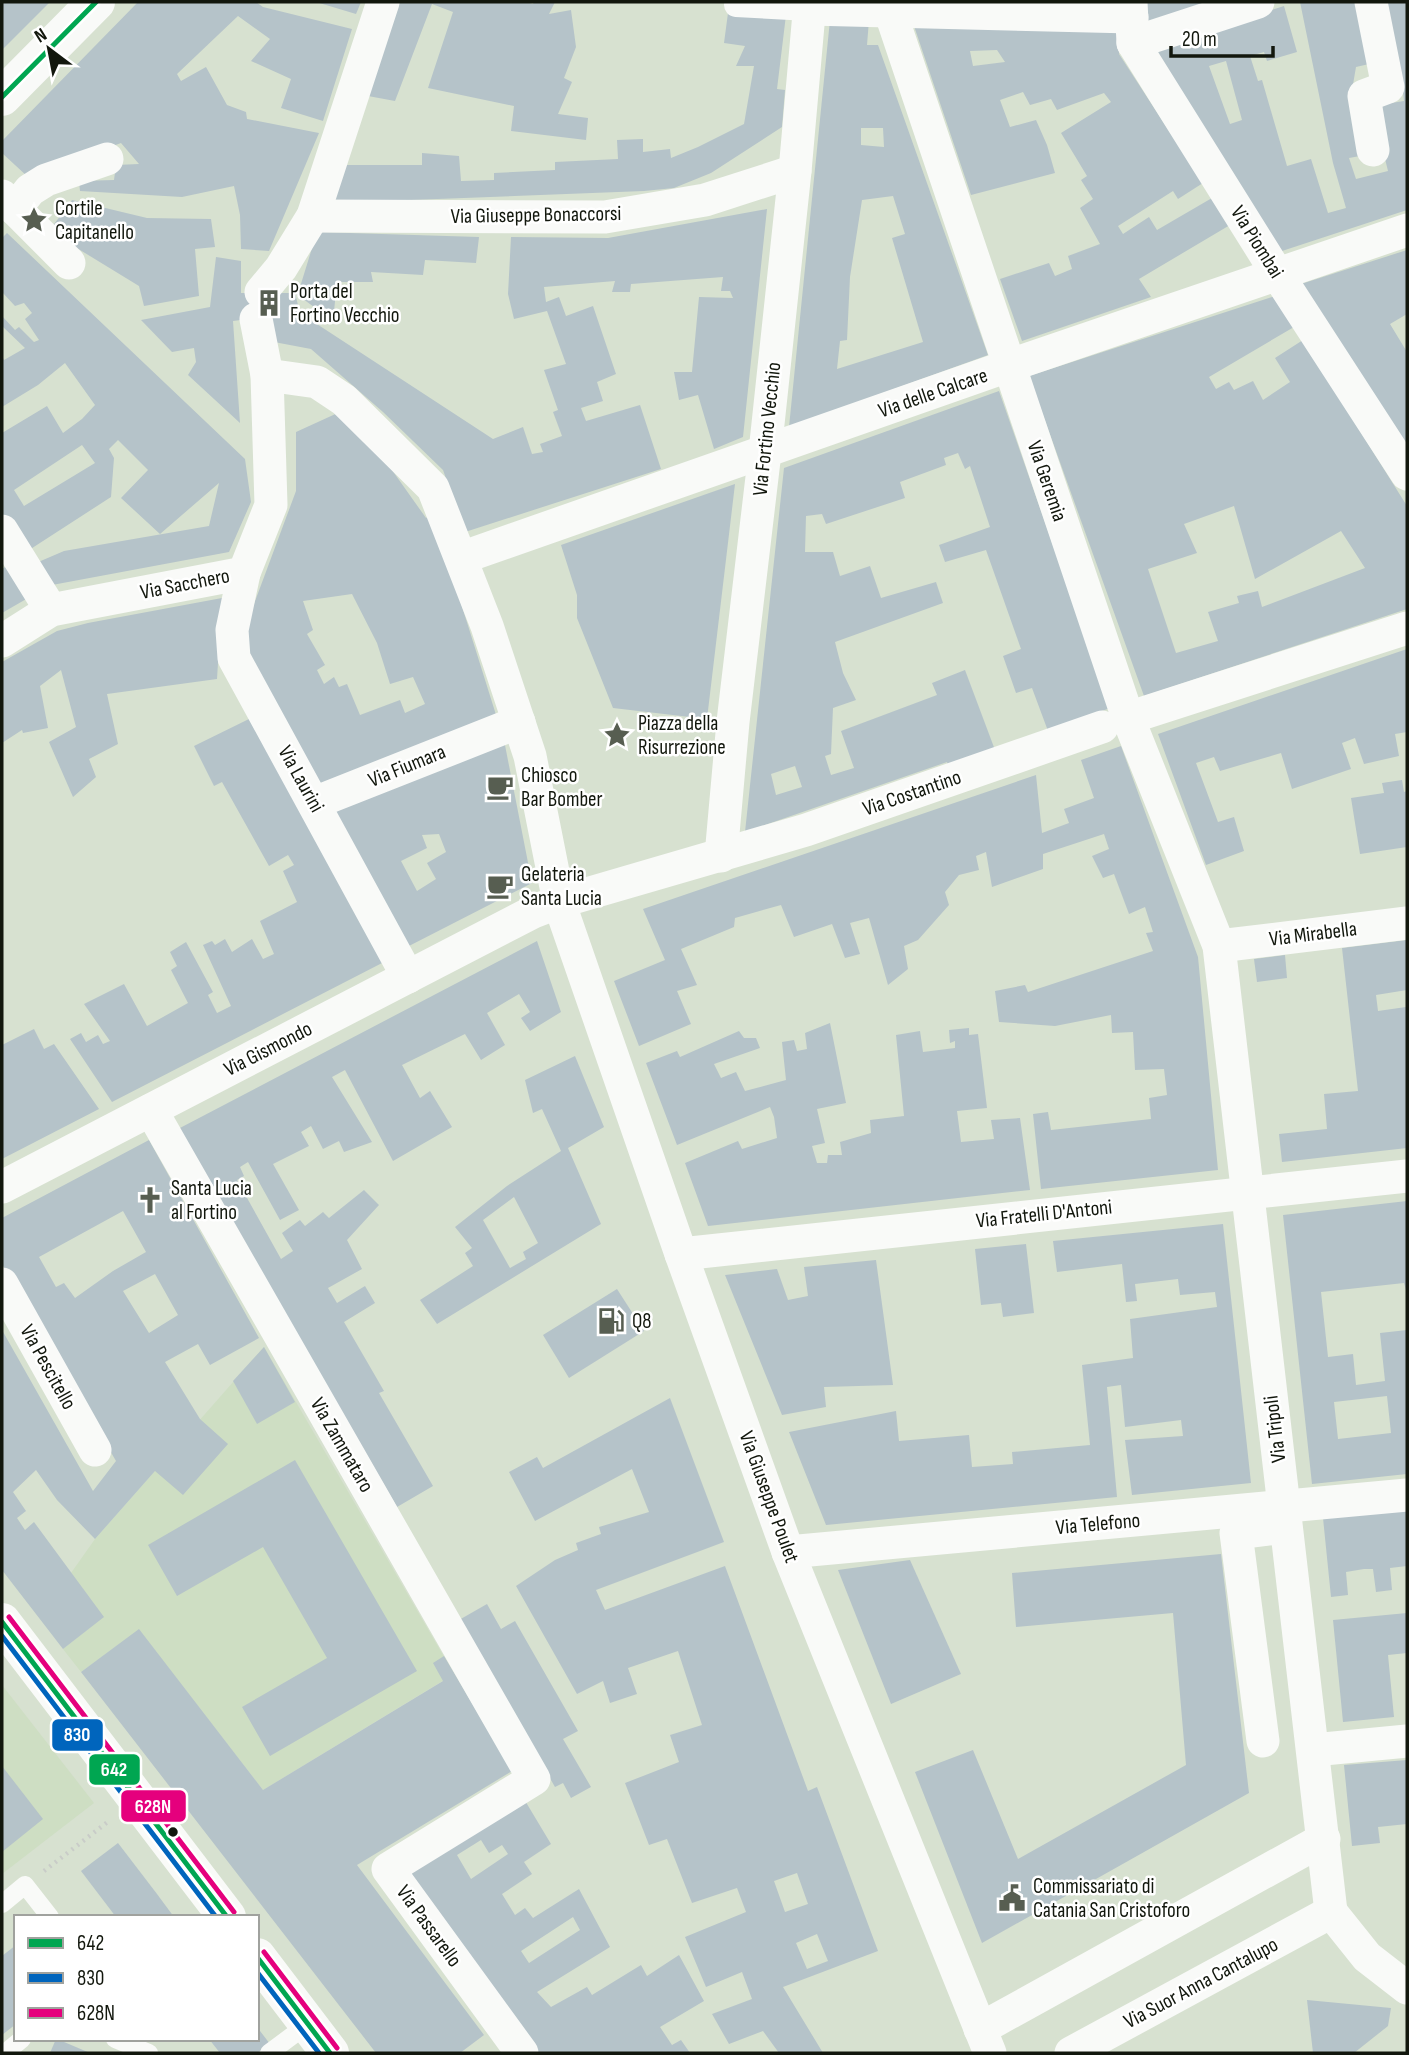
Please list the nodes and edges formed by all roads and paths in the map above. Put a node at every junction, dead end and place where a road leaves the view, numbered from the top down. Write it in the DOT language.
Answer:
graph roads {
  1 [pos="96,2"];
  2 [pos="383,2"];
  3 [pos="1258,2"];
  4 [pos="1371,2"];
  5 [pos="736,5"];
  6 [pos="810,5"];
  7 [pos="905,8"];
  8 [pos="991,8"];
  9 [pos="1132,21"];
  10 [pos="2,97"];
  11 [pos="1373,150"];
  12 [pos="107,159"];
  13 [pos="795,171"];
  14 [pos="8,202"];
  15 [pos="313,216"];
  16 [pos="1407,230"];
  17 [pos="69,263"];
  18 [pos="1278,275"];
  19 [pos="1008,366"];
  20 [pos="267,375"];
  21 [pos="765,452"];
  22 [pos="1407,474"];
  23 [pos="2,531"];
  24 [pos="461,558"];
  25 [pos="244,573"];
  26 [pos="51,610"];
  27 [pos="1407,628"];
  28 [pos="2,641"];
  29 [pos="1115,723"];
  30 [pos="509,725"];
  31 [pos="314,803"];
  32 [pos="721,856"];
  33 [pos="554,915"];
  34 [pos="1407,923"];
  35 [pos="1219,946"];
  36 [pos="408,977"];
  37 [pos="151,1110"];
  38 [pos="1407,1176"];
  39 [pos="2,1187"];
  40 [pos="1248,1192"];
  41 [pos="681,1254"];
  42 [pos="2,1284"];
  43 [pos="95,1450"];
  44 [pos="1407,1495"];
  45 [pos="1286,1517"];
  46 [pos="788,1552"];
  47 [pos="2,1622"];
  48 [pos="1263,1741"];
  49 [pos="1407,1741"];
  50 [pos="1313,1750"];
  51 [pos="534,1779"];
  52 [pos="138,1800"];
  53 [pos="1324,1839"];
  54 [pos="26,1885"];
  55 [pos="2,1904"];
  56 [pos="1331,1912"];
  57 [pos="48,1915"];
  58 [pos="225,1915"];
  59 [pos="259,1960"];
  60 [pos="1407,1988"];
  61 [pos="319,2039"];
  62 [pos="20,2041"];
  63 [pos="120,2041"];
  64 [pos="985,2041"];
  65 [pos="5,2053"];
  66 [pos="149,2053"];
  67 [pos="269,2053"];
  68 [pos="522,2053"];
  69 [pos="1071,2053"];
  1 -- 10 [label="main road"];
  2 -- 15 [label="street, Via Sacchero"];
  3 -- 9 [label="street"];
  4 -- 11 [label="street"];
  5 -- 6 [label="street"];
  6 -- 7 [label="street"];
  6 -- 13 [label="street, Via Fortino Vecchio"];
  7 -- 8 [label="street"];
  7 -- 19 [label="street, Via Geremia"];
  8 -- 9 [label="street"];
  9 -- 18 [label="street, Via Piombai"];
  12 -- 14 [label="street"];
  13 -- 15 [label="street, Via Giuseppe Bonaccorsi"];
  13 -- 21 [label="street, Via Fortino Vecchio"];
  14 -- 17 [label="street"];
  15 -- 20 [label="street, Via Sacchero"];
  16 -- 18 [label="street, Via delle Calcare"];
  18 -- 19 [label="street, Via delle Calcare"];
  18 -- 22 [label="street, Via Piombai"];
  19 -- 21 [label="street, Via delle Calcare"];
  19 -- 29 [label="street, Via Geremia"];
  20 -- 24 [label="street"];
  20 -- 25 [label="street, Via Sacchero"];
  21 -- 24 [label="street, Via delle Calcare"];
  21 -- 32 [label="street, Via Fortino Vecchio"];
  23 -- 26 [label="street"];
  24 -- 30 [label="street, Via Giuseppe Poulet"];
  25 -- 26 [label="street, Via Sacchero"];
  25 -- 31 [label="street, Via Laurini"];
  26 -- 28 [label="street, Via Sacchero"];
  27 -- 29 [label="street, Via Costantino"];
  29 -- 32 [label="street, Via Costantino"];
  29 -- 35 [label="street, Via Geremia"];
  30 -- 31 [label="street, Via Fiumara"];
  30 -- 33 [label="street, Via Giuseppe Poulet"];
  31 -- 36 [label="street, Via Laurini"];
  32 -- 33 [label="street, Via Costantino"];
  33 -- 36 [label="street, Via Gismondo"];
  33 -- 41 [label="street, Via Giuseppe Poulet"];
  34 -- 35 [label="street, Via Mirabella"];
  35 -- 40 [label="street, Via Tripoli"];
  36 -- 37 [label="street, Via Gismondo"];
  37 -- 39 [label="street, Via Gismondo"];
  37 -- 51 [label="street, Via Zammataro"];
  38 -- 40 [label="street, Via Fratelli D'Antoni"];
  40 -- 41 [label="street, Via Fratelli D'Antoni"];
  40 -- 45 [label="street, Via Tripoli"];
  41 -- 46 [label="street, Via Giuseppe Poulet"];
  42 -- 43 [label="street, Via Pescitello"];
  44 -- 45 [label="street, Via Telefono"];
  45 -- 46 [label="street, Via Telefono"];
  45 -- 48 [label="street"];
  45 -- 50 [label="street, Via Tripoli"];
  46 -- 64 [label="street, Via Giuseppe Poulet"];
  47 -- 52 [label="main road"];
  49 -- 50 [label="street"];
  50 -- 53 [label="street, Via Tripoli"];
  51 -- 68 [label="street, Via Passarello"];
  52 -- 54 [label="path"];
  52 -- 58 [label="main road"];
  53 -- 56 [label="street, Via Tripoli"];
  53 -- 64 [label="street"];
  54 -- 55 [label="lane"];
  54 -- 57 [label="lane"];
  56 -- 60 [label="street"];
  56 -- 69 [label="street, Via Suor Anna Cantalupo"];
  59 -- 61 [label="main road"];
  61 -- 67 [label="lane"];
  62 -- 65 [label="lane"];
  63 -- 66 [label="lane"];
}
